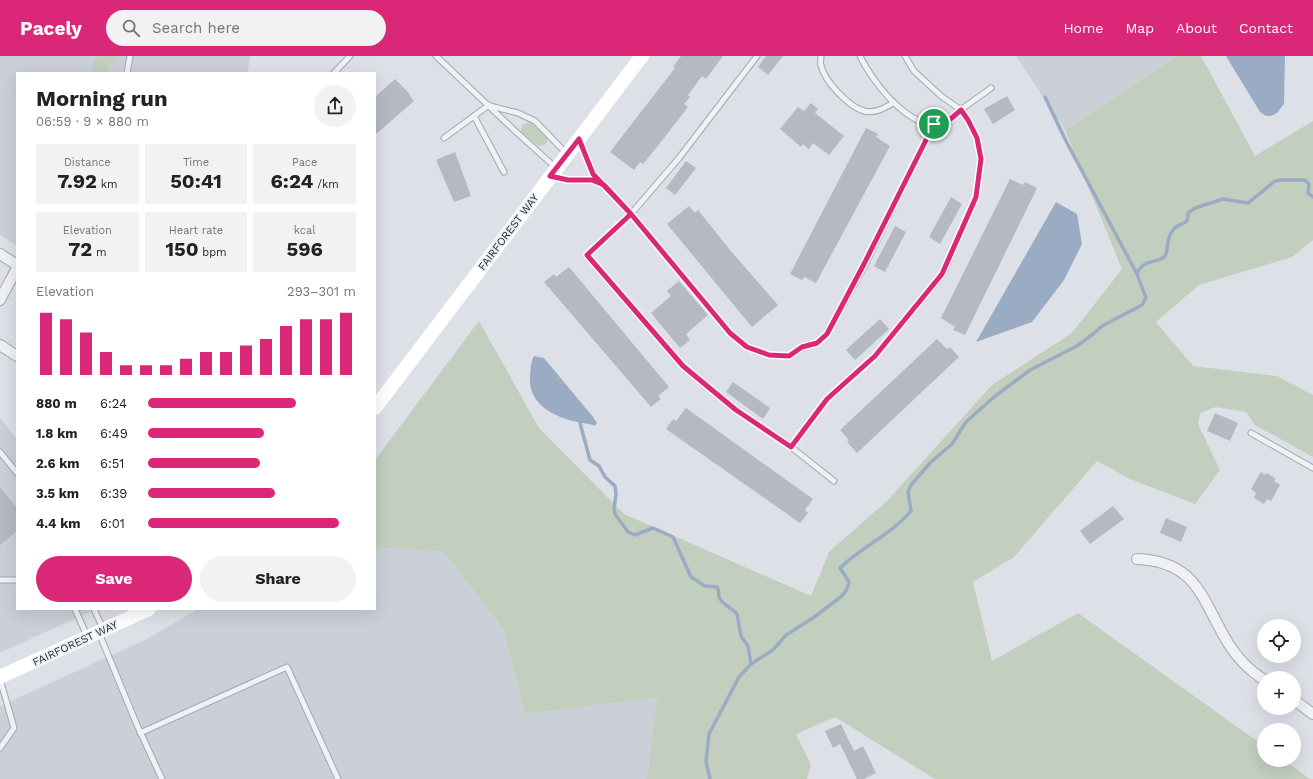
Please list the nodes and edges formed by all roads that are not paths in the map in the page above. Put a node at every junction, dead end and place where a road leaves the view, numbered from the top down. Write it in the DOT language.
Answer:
graph roads {
  1 [pos="130,56"];
  2 [pos="350,56"];
  3 [pos="642,56"];
  4 [pos="757,56"];
  5 [pos="821,56"];
  6 [pos="860,56"];
  7 [pos="905,56"];
  8 [pos="438,57"];
  9 [pos="127,72"];
  10 [pos="335,72"];
  11 [pos="991,88"];
  12 [pos="893,103"];
  13 [pos="489,105"];
  14 [pos="961,110"];
  15 [pos="474,116"];
  16 [pos="934,124"];
  17 [pos="444,138"];
  18 [pos="579,139"];
  19 [pos="568,154"];
  20 [pos="504,172"];
  21 [pos="554,172"];
  22 [pos="604,185"];
  23 [pos="631,214"];
  24 [pos="0,254"];
  25 [pos="16,264"];
  26 [pos="16,270"];
  27 [pos="0,300"];
  28 [pos="0,345"];
  29 [pos="16,355"];
  30 [pos="376,407"];
  31 [pos="1251,434"];
  32 [pos="791,447"];
  33 [pos="0,452"];
  34 [pos="1313,468"];
  35 [pos="16,472"];
  36 [pos="834,481"];
  37 [pos="1137,560"];
  38 [pos="0,580"];
  39 [pos="16,580"];
  40 [pos="76,610"];
  41 [pos="94,610"];
  42 [pos="147,610"];
  43 [pos="96,633"];
  44 [pos="1257,675"];
  45 [pos="0,678"];
  46 [pos="1301,705"];
  47 [pos="1313,714"];
  48 [pos="140,733"];
  49 [pos="0,748"];
  50 [pos="162,779"];
  51 [pos="338,779"];
  1 -- 9 [label="lane"];
  2 -- 10 [label="lane"];
  3 -- 18 [label="main road, FAIRFOREST WAY"];
  4 -- 23 [label="lane"];
  5 -- 12 [label="lane"];
  6 -- 12 [label="lane"];
  7 -- 14 [label="lane"];
  8 -- 13 [label="lane"];
  11 -- 14 [label="lane"];
  12 -- 16 [label="lane"];
  13 -- 15 [label="lane"];
  13 -- 19 [label="lane"];
  13 -- 21 [label="lane"];
  14 -- 16 [label="lane"];
  14 -- 32 [label="lane"];
  15 -- 17 [label="lane"];
  15 -- 20 [label="lane"];
  16 -- 23 [label="lane"];
  18 -- 19 [label="main road, FAIRFOREST WAY"];
  18 -- 22 [label="lane"];
  19 -- 21 [label="main road, FAIRFOREST WAY"];
  21 -- 22 [label="lane"];
  21 -- 30 [label="main road, FAIRFOREST WAY"];
  22 -- 23 [label="lane"];
  23 -- 32 [label="lane"];
  24 -- 25 [label="street"];
  26 -- 27 [label="street"];
  28 -- 29 [label="street"];
  31 -- 34 [label="lane"];
  32 -- 36 [label="lane"];
  33 -- 35 [label="lane"];
  37 -- 44 [label="street"];
  38 -- 39 [label="lane"];
  40 -- 43 [label="lane"];
  41 -- 43 [label="lane"];
  42 -- 43 [label="main road, FAIRFOREST WAY"];
  43 -- 45 [label="main road, FAIRFOREST WAY"];
  43 -- 48 [label="lane"];
  45 -- 49 [label="lane"];
  46 -- 47 [label="street"];
  48 -- 50 [label="lane"];
  48 -- 51 [label="lane"];
}
